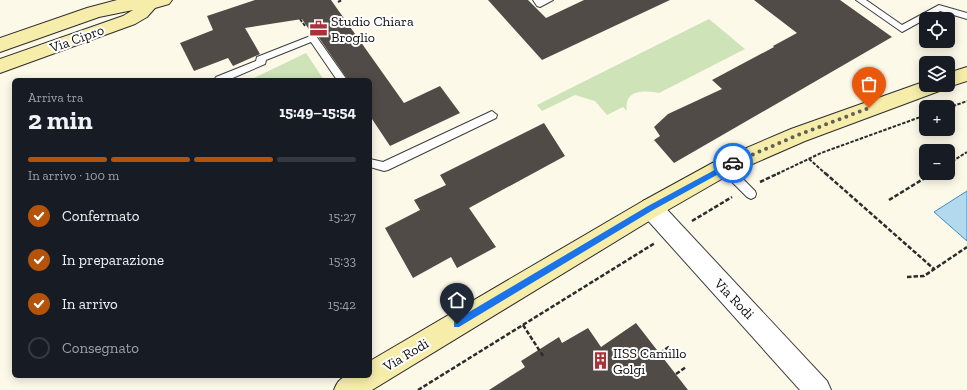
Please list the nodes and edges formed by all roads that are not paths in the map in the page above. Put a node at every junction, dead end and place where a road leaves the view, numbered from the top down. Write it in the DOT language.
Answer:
graph roads {
  1 [pos="537,0"];
  2 [pos="549,0"];
  3 [pos="860,0"];
  4 [pos="156,2"];
  5 [pos="967,16"];
  6 [pos="0,45"];
  7 [pos="0,66"];
  8 [pos="967,74"];
  9 [pos="224,78"];
  10 [pos="341,78"];
  11 [pos="955,78"];
  12 [pos="919,91"];
  13 [pos="492,115"];
  14 [pos="372,164"];
  15 [pos="724,167"];
  16 [pos="751,194"];
  17 [pos="651,208"];
  18 [pos="372,375"];
  19 [pos="367,378"];
  20 [pos="347,390"];
  21 [pos="818,390"];
  1 -- 2 [label="lane"];
  3 -- 5 [label="lane"];
  4 -- 6 [label="street, Via Cipro"];
  4 -- 7 [label="street, Via Cipro"];
  8 -- 11 [label="street"];
  9 -- 10 [label="lane"];
  12 -- 15 [label="street, Via Rodi"];
  13 -- 14 [label="lane"];
  15 -- 16 [label="lane"];
  15 -- 17 [label="street, Via Rodi"];
  17 -- 18 [label="street, Via Rodi"];
  17 -- 21 [label="street, Via Rodi"];
  19 -- 20 [label="street, Via Rodi"];
}
